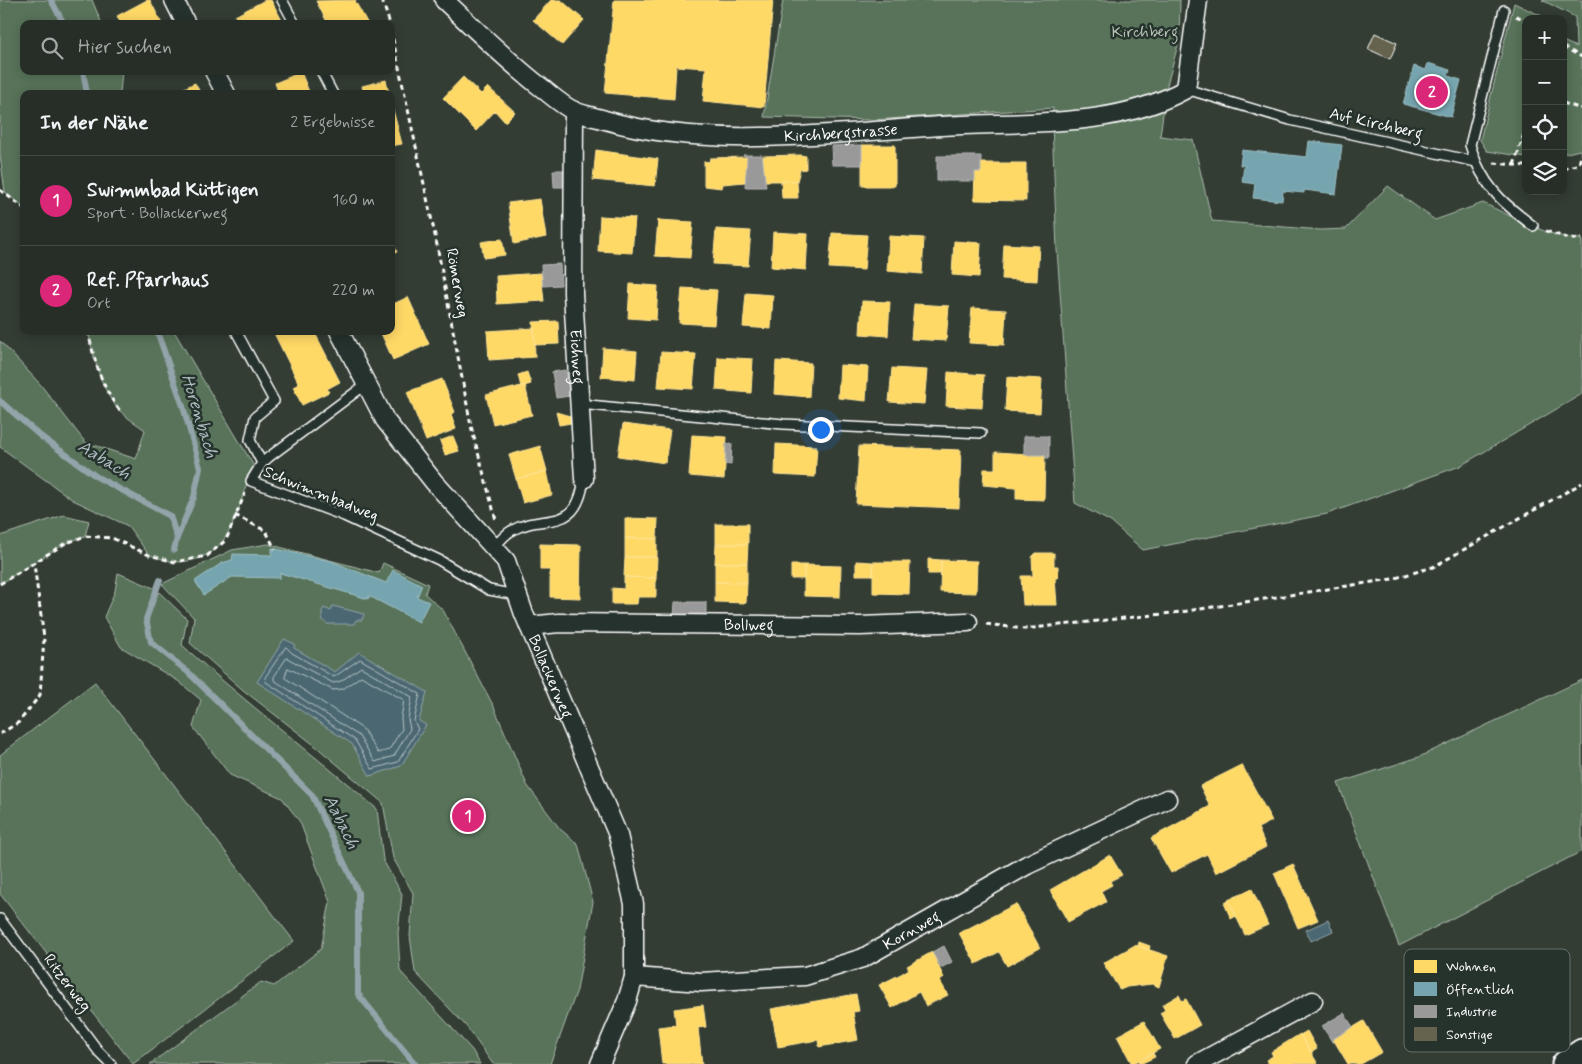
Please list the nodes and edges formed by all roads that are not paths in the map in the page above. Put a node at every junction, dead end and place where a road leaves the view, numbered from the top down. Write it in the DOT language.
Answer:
graph roads {
  1 [pos="174,0"];
  2 [pos="282,0"];
  3 [pos="444,0"];
  4 [pos="1198,0"];
  5 [pos="1504,10"];
  6 [pos="184,20"];
  7 [pos="293,20"];
  8 [pos="216,75"];
  9 [pos="323,75"];
  10 [pos="1186,89"];
  11 [pos="224,90"];
  12 [pos="331,90"];
  13 [pos="574,111"];
  14 [pos="1476,162"];
  15 [pos="1533,226"];
  16 [pos="238,335"];
  17 [pos="341,335"];
  18 [pos="365,385"];
  19 [pos="580,404"];
  20 [pos="981,433"];
  21 [pos="262,463"];
  22 [pos="584,479"];
  23 [pos="498,544"];
  24 [pos="517,595"];
  25 [pos="968,622"];
  26 [pos="529,626"];
  27 [pos="1166,799"];
  28 [pos="0,919"];
  29 [pos="634,977"];
  30 [pos="1313,1001"];
  31 [pos="1582,1052"];
  32 [pos="111,1064"];
  33 [pos="600,1064"];
  34 [pos="1197,1064"];
  35 [pos="1565,1064"];
  1 -- 6 [label="street"];
  2 -- 7 [label="lane"];
  3 -- 13 [label="street, Kirchbergstrasse"];
  4 -- 10 [label="street"];
  5 -- 14 [label="lane"];
  8 -- 11 [label="street"];
  9 -- 12 [label="lane"];
  10 -- 13 [label="street, Kirchbergstrasse"];
  10 -- 14 [label="lane, Auf Kirchberg"];
  13 -- 19 [label="street, Eichweg"];
  14 -- 15 [label="lane"];
  16 -- 21 [label="lane"];
  17 -- 18 [label="street, Bollackerweg"];
  18 -- 21 [label="lane, Schwimmbadweg"];
  18 -- 23 [label="street, Bollackerweg"];
  19 -- 20 [label="lane"];
  19 -- 22 [label="street, Eichweg"];
  21 -- 24 [label="lane, Schwimmbadweg"];
  22 -- 23 [label="lane, Eichweg"];
  23 -- 24 [label="street, Bollackerweg"];
  24 -- 26 [label="street, Bollackerweg"];
  25 -- 26 [label="street, Bollweg"];
  26 -- 29 [label="street, Bollackerweg"];
  27 -- 29 [label="street, Kornweg"];
  28 -- 32 [label="lane, Ritzerweg"];
  29 -- 33 [label="street, Bollackerweg"];
  30 -- 34 [label="street"];
  31 -- 35 [label="main road"];
}
